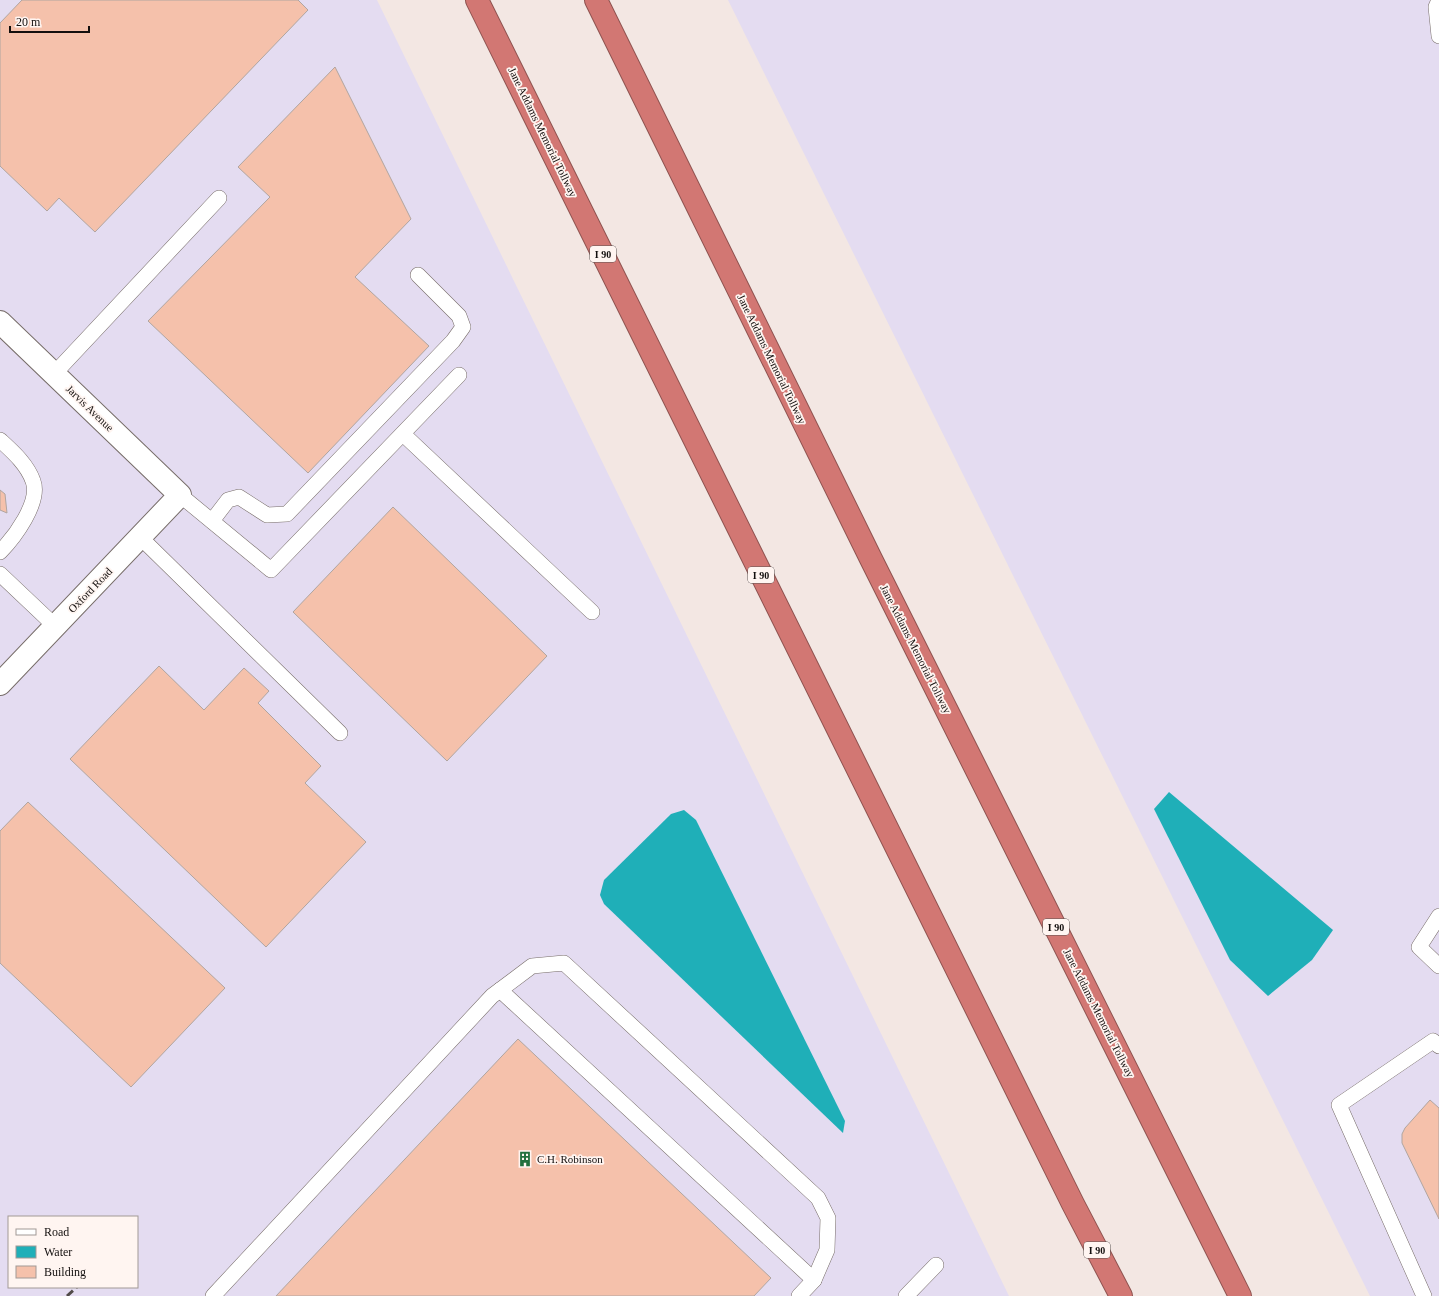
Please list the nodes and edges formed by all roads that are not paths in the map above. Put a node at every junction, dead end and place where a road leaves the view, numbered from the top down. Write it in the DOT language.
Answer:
graph roads {
  1 [pos="477,0"];
  2 [pos="596,0"];
  3 [pos="1439,0"];
  4 [pos="1439,36"];
  5 [pos="219,198"];
  6 [pos="418,275"];
  7 [pos="0,322"];
  8 [pos="54,374"];
  9 [pos="459,376"];
  10 [pos="403,434"];
  11 [pos="0,440"];
  12 [pos="180,495"];
  13 [pos="212,521"];
  14 [pos="140,537"];
  15 [pos="0,552"];
  16 [pos="0,574"];
  17 [pos="592,612"];
  18 [pos="55,626"];
  19 [pos="0,684"];
  20 [pos="340,733"];
  21 [pos="1439,916"];
  22 [pos="1439,966"];
  23 [pos="500,990"];
  24 [pos="1439,1046"];
  25 [pos="1170,1153"];
  26 [pos="936,1265"];
  27 [pos="814,1280"];
  28 [pos="213,1296"];
  29 [pos="799,1296"];
  30 [pos="906,1296"];
  31 [pos="1120,1296"];
  32 [pos="1240,1296"];
  33 [pos="1252,1296"];
  34 [pos="1424,1296"];
  1 -- 31 [label="highway, Jane Addams Memorial Tollway / I 90"];
  2 -- 25 [label="highway, Jane Addams Memorial Tollway / I 90"];
  3 -- 4 [label="lane"];
  5 -- 8 [label="lane"];
  6 -- 13 [label="lane"];
  7 -- 8 [label="street, Jarvis Avenue"];
  8 -- 12 [label="street, Jarvis Avenue"];
  9 -- 10 [label="lane"];
  10 -- 13 [label="lane"];
  10 -- 17 [label="lane"];
  11 -- 15 [label="lane"];
  12 -- 13 [label="lane"];
  12 -- 14 [label="street, Oxford Road"];
  14 -- 18 [label="street, Oxford Road"];
  14 -- 20 [label="lane"];
  16 -- 18 [label="lane"];
  18 -- 19 [label="street, Oxford Road"];
  21 -- 22 [label="lane"];
  23 -- 27 [label="lane"];
  23 -- 27 [label="lane"];
  23 -- 28 [label="lane"];
  24 -- 34 [label="lane"];
  25 -- 32 [label="highway, Jane Addams Memorial Tollway / I 90"];
  25 -- 33 [label="highway"];
  26 -- 30 [label="lane"];
  27 -- 29 [label="lane"];
}
